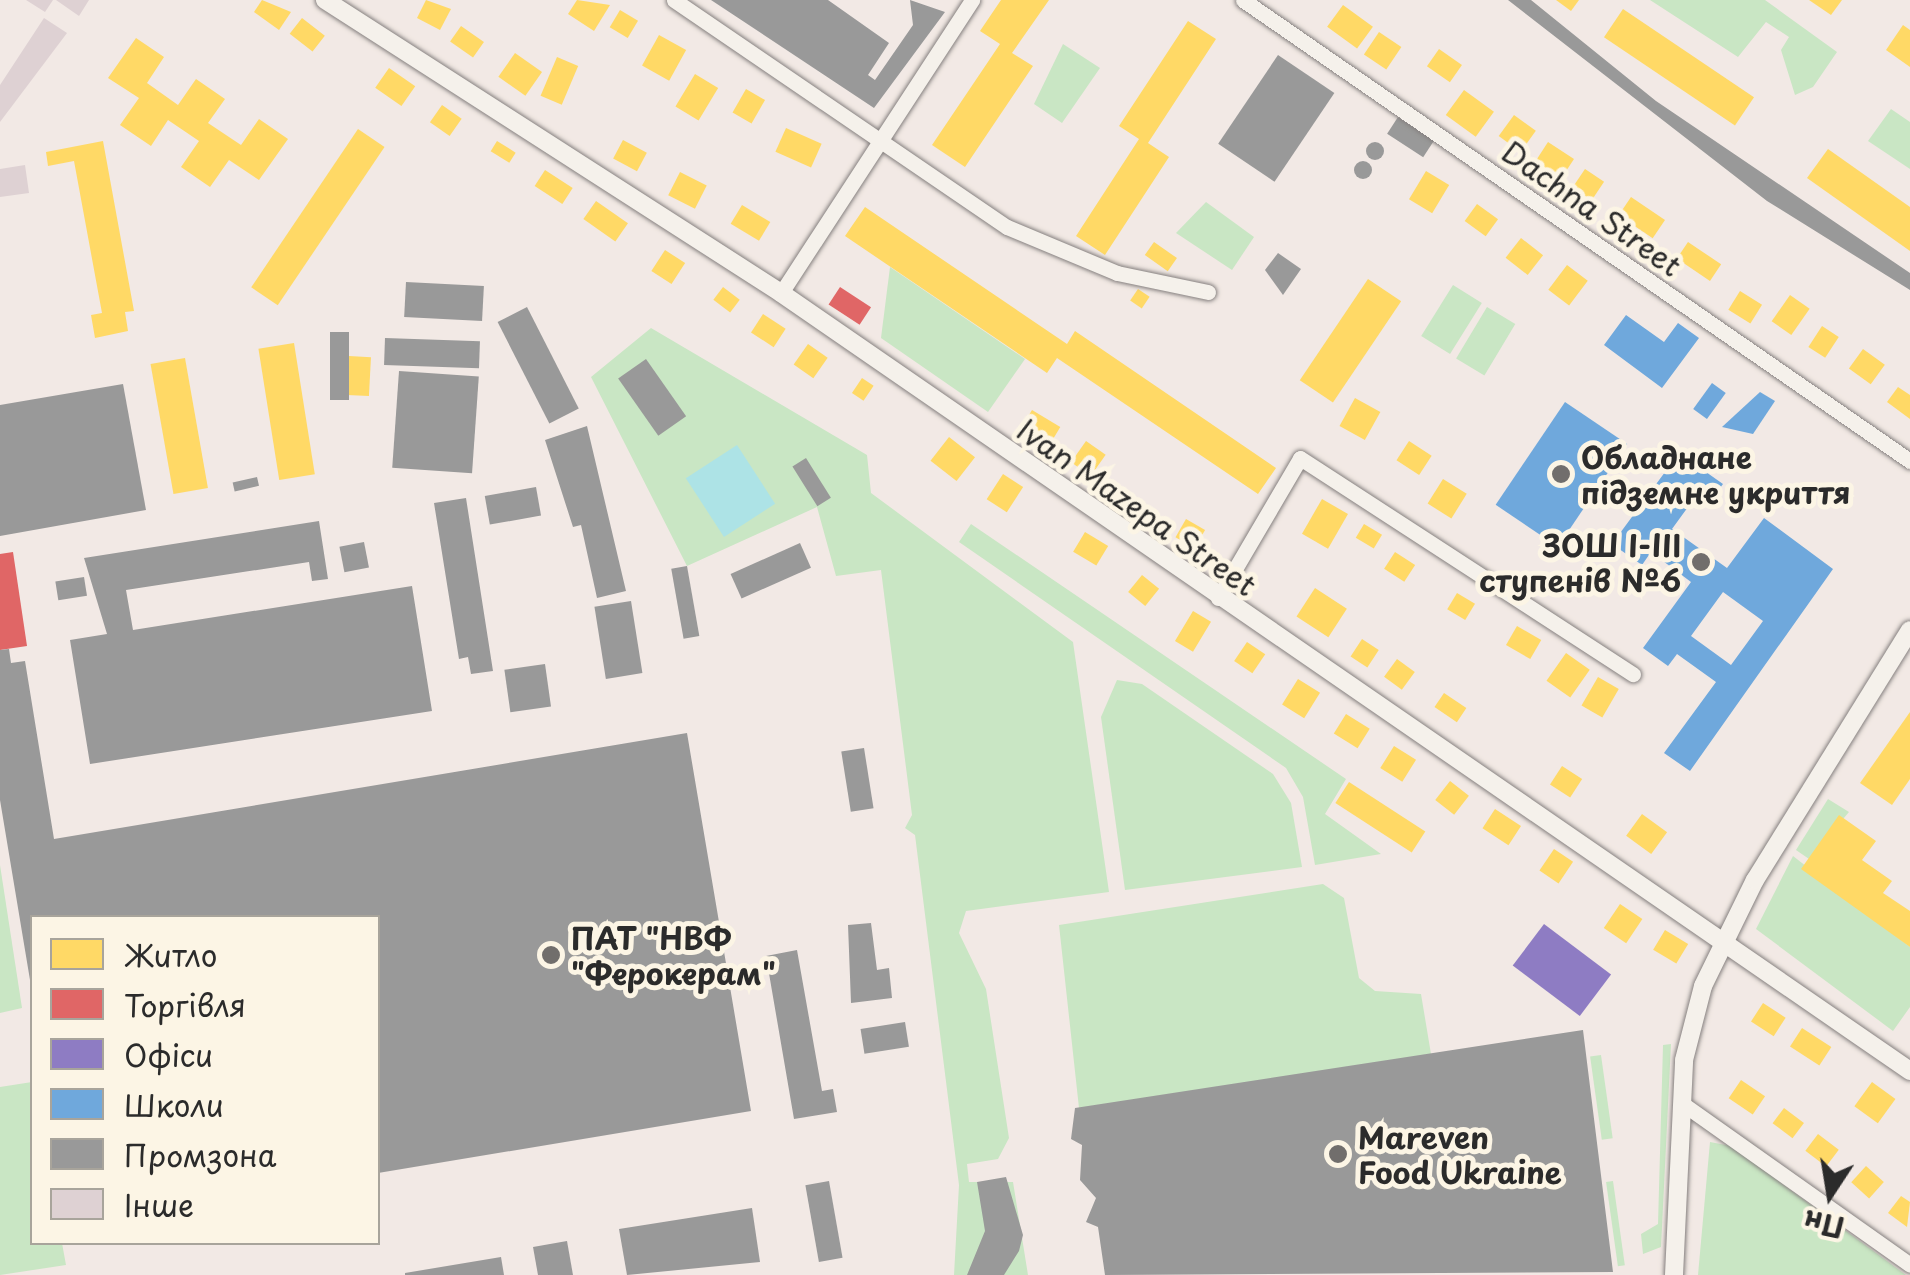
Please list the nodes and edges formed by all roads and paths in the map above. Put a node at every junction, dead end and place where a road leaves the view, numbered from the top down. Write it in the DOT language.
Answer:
graph roads {
  1 [pos="325,0"];
  2 [pos="674,0"];
  3 [pos="972,0"];
  4 [pos="1243,0"];
  5 [pos="878,142"];
  6 [pos="1208,292"];
  7 [pos="781,293"];
  8 [pos="1910,460"];
  9 [pos="1218,598"];
  10 [pos="1910,630"];
  11 [pos="1632,674"];
  12 [pos="1723,941"];
  13 [pos="1910,1071"];
  14 [pos="1683,1104"];
  15 [pos="1910,1265"];
  16 [pos="1674,1275"];
  1 -- 7 [label="street, Ivan Mazepa Street"];
  2 -- 5 [label="street"];
  3 -- 5 [label="street"];
  4 -- 8 [label="street, Dachna Street"];
  5 -- 6 [label="street"];
  5 -- 7 [label="street"];
  7 -- 9 [label="street, Ivan Mazepa Street"];
  9 -- 11 [label="street"];
  9 -- 12 [label="street, Ivan Mazepa Street"];
  10 -- 12 [label="street"];
  12 -- 13 [label="street, Ivan Mazepa Street"];
  12 -- 14 [label="street"];
  14 -- 15 [label="street"];
  14 -- 16 [label="street"];
}
